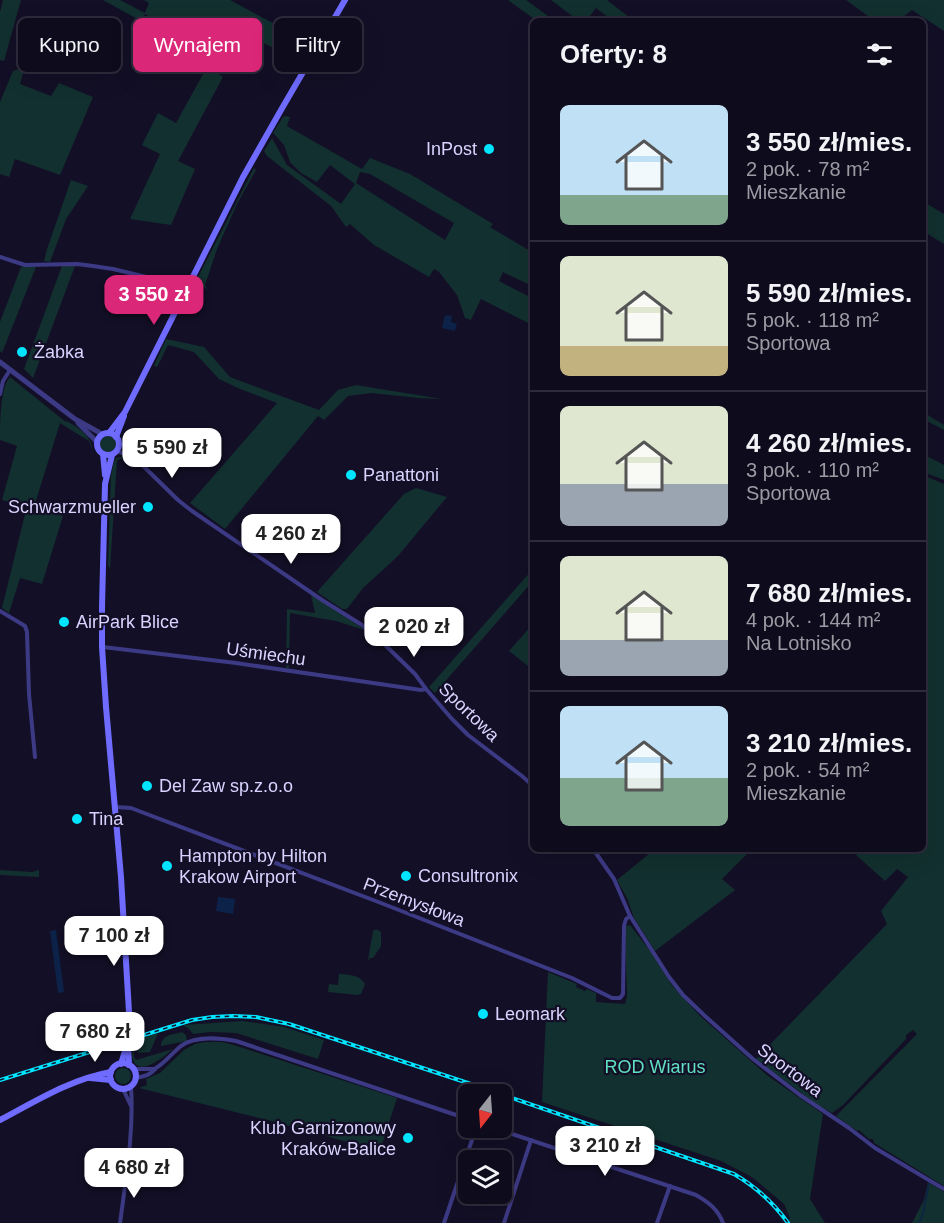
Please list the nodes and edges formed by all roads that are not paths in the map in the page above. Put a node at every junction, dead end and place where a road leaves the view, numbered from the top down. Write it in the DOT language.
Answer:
graph roads {
  1 [pos="345,0"];
  2 [pos="0,257"];
  3 [pos="188,287"];
  4 [pos="0,362"];
  5 [pos="10,370"];
  6 [pos="0,394"];
  7 [pos="125,412"];
  8 [pos="75,419"];
  9 [pos="105,434"];
  10 [pos="118,440"];
  11 [pos="97,442"];
  12 [pos="114,453"];
  13 [pos="103,454"];
  14 [pos="134,458"];
  15 [pos="106,479"];
  16 [pos="0,611"];
  17 [pos="102,646"];
  18 [pos="426,689"];
  19 [pos="35,757"];
  20 [pos="530,783"];
  21 [pos="115,807"];
  22 [pos="595,852"];
  23 [pos="630,916"];
  24 [pos="128,1044"];
  25 [pos="121,1064"];
  26 [pos="132,1067"];
  27 [pos="155,1069"];
  28 [pos="111,1072"];
  29 [pos="87,1078"];
  30 [pos="136,1078"];
  31 [pos="111,1080"];
  32 [pos="131,1086"];
  33 [pos="123,1089"];
  34 [pos="131,1107"];
  35 [pos="458,1116"];
  36 [pos="0,1120"];
  37 [pos="512,1134"];
  38 [pos="473,1138"];
  39 [pos="531,1140"];
  40 [pos="670,1186"];
  41 [pos="944,1189"];
  42 [pos="120,1223"];
  43 [pos="444,1223"];
  44 [pos="504,1223"];
  45 [pos="657,1223"];
  46 [pos="723,1223"];
  1 -- 3 [label="main road"];
  2 -- 3 [label="street"];
  3 -- 7 [label="main road"];
  4 -- 5 [label="street"];
  5 -- 6 [label="street"];
  5 -- 8 [label="street"];
  7 -- 9 [label="main road"];
  7 -- 10 [label="main road"];
  8 -- 9 [label="street"];
  8 -- 11 [label="street"];
  9 -- 10 [label="main road"];
  9 -- 11 [label="main road"];
  10 -- 12 [label="main road"];
  10 -- 14 [label="street, Sportowa"];
  11 -- 13 [label="main road"];
  12 -- 13 [label="main road"];
  12 -- 14 [label="street, Sportowa"];
  12 -- 15 [label="main road"];
  13 -- 15 [label="main road"];
  14 -- 18 [label="street, Sportowa"];
  15 -- 17 [label="main road"];
  16 -- 19 [label="street"];
  17 -- 18 [label="street, Uśmiechu"];
  17 -- 21 [label="main road"];
  18 -- 20 [label="street, Sportowa"];
  21 -- 23 [label="street, Przemysłowa"];
  21 -- 24 [label="main road"];
  22 -- 23 [label="street, Sportowa"];
  23 -- 41 [label="street, Sportowa"];
  24 -- 25 [label="main road"];
  24 -- 26 [label="main road"];
  25 -- 26 [label="main road"];
  25 -- 28 [label="main road"];
  26 -- 27 [label="street"];
  26 -- 30 [label="main road"];
  27 -- 30 [label="street"];
  27 -- 35 [label="street"];
  28 -- 29 [label="main road"];
  28 -- 31 [label="main road"];
  29 -- 31 [label="main road"];
  29 -- 36 [label="main road"];
  30 -- 32 [label="main road"];
  31 -- 33 [label="main road"];
  32 -- 33 [label="main road"];
  32 -- 34 [label="street"];
  33 -- 34 [label="street"];
  34 -- 42 [label="street"];
  37 -- 39 [label="street"];
  38 -- 43 [label="street"];
  39 -- 40 [label="street"];
  39 -- 44 [label="street"];
  40 -- 45 [label="street"];
  40 -- 46 [label="street"];
}
